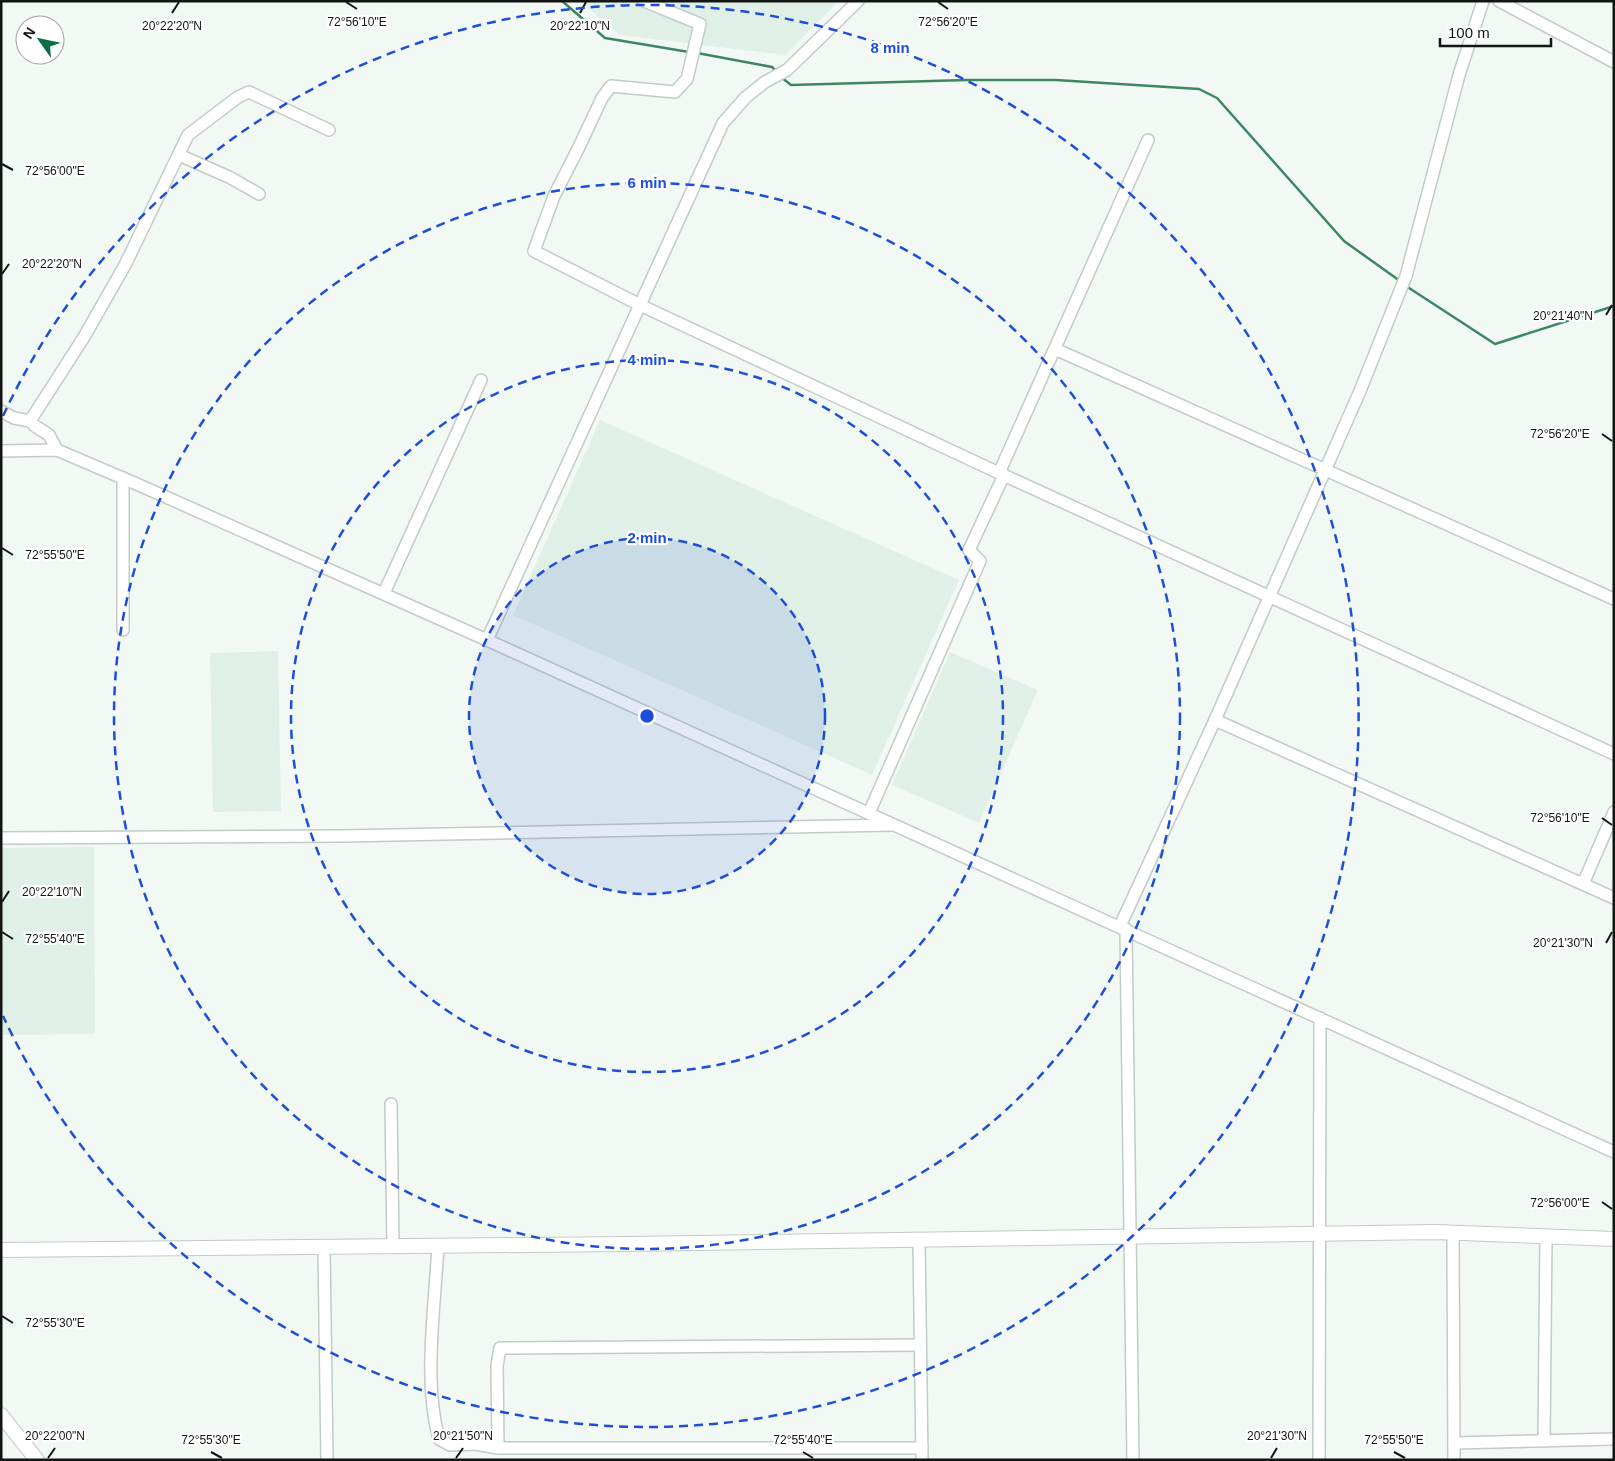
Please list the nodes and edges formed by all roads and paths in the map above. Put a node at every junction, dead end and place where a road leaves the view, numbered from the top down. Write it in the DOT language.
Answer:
graph roads {
  1 [pos="644,1"];
  2 [pos="858,1"];
  3 [pos="1482,1"];
  4 [pos="1499,1"];
  5 [pos="1614,62"];
  6 [pos="329,130"];
  7 [pos="1148,140"];
  8 [pos="179,155"];
  9 [pos="259,194"];
  10 [pos="640,305"];
  11 [pos="1054,349"];
  12 [pos="481,380"];
  13 [pos="1,411"];
  14 [pos="30,421"];
  15 [pos="1,450"];
  16 [pos="57,450"];
  17 [pos="1326,469"];
  18 [pos="1002,474"];
  19 [pos="123,478"];
  20 [pos="384,593"];
  21 [pos="1270,596"];
  22 [pos="1614,599"];
  23 [pos="124,630"];
  24 [pos="487,640"];
  25 [pos="1215,720"];
  26 [pos="1614,754"];
  27 [pos="1614,812"];
  28 [pos="869,813"];
  29 [pos="896,825"];
  30 [pos="1,838"];
  31 [pos="1583,884"];
  32 [pos="1614,898"];
  33 [pos="1123,928"];
  34 [pos="1320,1018"];
  35 [pos="391,1104"];
  36 [pos="1614,1152"];
  37 [pos="1453,1233"];
  38 [pos="1318,1234"];
  39 [pos="1546,1236"];
  40 [pos="1130,1237"];
  41 [pos="1614,1239"];
  42 [pos="919,1240"];
  43 [pos="393,1246"];
  44 [pos="438,1246"];
  45 [pos="324,1247"];
  46 [pos="1,1250"];
  47 [pos="920,1345"];
  48 [pos="1,1415"];
  49 [pos="1614,1439"];
  50 [pos="1544,1441"];
  51 [pos="1454,1443"];
  52 [pos="498,1448"];
  53 [pos="922,1448"];
  54 [pos="36,1460"];
  55 [pos="326,1460"];
  56 [pos="922,1460"];
  57 [pos="1133,1460"];
  58 [pos="1319,1460"];
  59 [pos="1454,1460"];
  1 -- 10 [label="street"];
  2 -- 10 [label="street"];
  3 -- 17 [label="street"];
  4 -- 5 [label="street"];
  6 -- 8 [label="street"];
  7 -- 11 [label="street"];
  8 -- 9 [label="street"];
  8 -- 14 [label="street"];
  10 -- 18 [label="street"];
  10 -- 24 [label="street"];
  11 -- 17 [label="street"];
  11 -- 18 [label="street"];
  12 -- 20 [label="street"];
  13 -- 14 [label="street"];
  14 -- 16 [label="street"];
  15 -- 16 [label="street"];
  16 -- 19 [label="street"];
  17 -- 21 [label="street"];
  17 -- 22 [label="street"];
  18 -- 21 [label="street"];
  18 -- 28 [label="street"];
  19 -- 20 [label="street"];
  19 -- 23 [label="street"];
  20 -- 24 [label="street"];
  21 -- 25 [label="street"];
  21 -- 26 [label="street"];
  24 -- 28 [label="street"];
  25 -- 31 [label="street"];
  25 -- 33 [label="street"];
  27 -- 31 [label="street"];
  28 -- 29 [label="street"];
  29 -- 30 [label="street"];
  29 -- 33 [label="street"];
  31 -- 32 [label="street"];
  33 -- 34 [label="street"];
  33 -- 40 [label="street"];
  34 -- 36 [label="street"];
  34 -- 38 [label="street"];
  35 -- 43 [label="street"];
  37 -- 38 [label="main road"];
  37 -- 39 [label="main road"];
  37 -- 51 [label="street"];
  38 -- 40 [label="main road"];
  38 -- 58 [label="street"];
  39 -- 41 [label="main road"];
  39 -- 50 [label="street"];
  40 -- 42 [label="main road"];
  40 -- 57 [label="street"];
  42 -- 44 [label="main road"];
  42 -- 47 [label="street"];
  43 -- 44 [label="main road"];
  43 -- 45 [label="main road"];
  44 -- 52 [label="street"];
  45 -- 46 [label="main road"];
  45 -- 55 [label="street"];
  47 -- 52 [label="street"];
  47 -- 53 [label="street"];
  48 -- 54 [label="main road"];
  49 -- 50 [label="street"];
  50 -- 51 [label="street"];
  51 -- 59 [label="street"];
  52 -- 53 [label="street"];
  53 -- 56 [label="street"];
}
